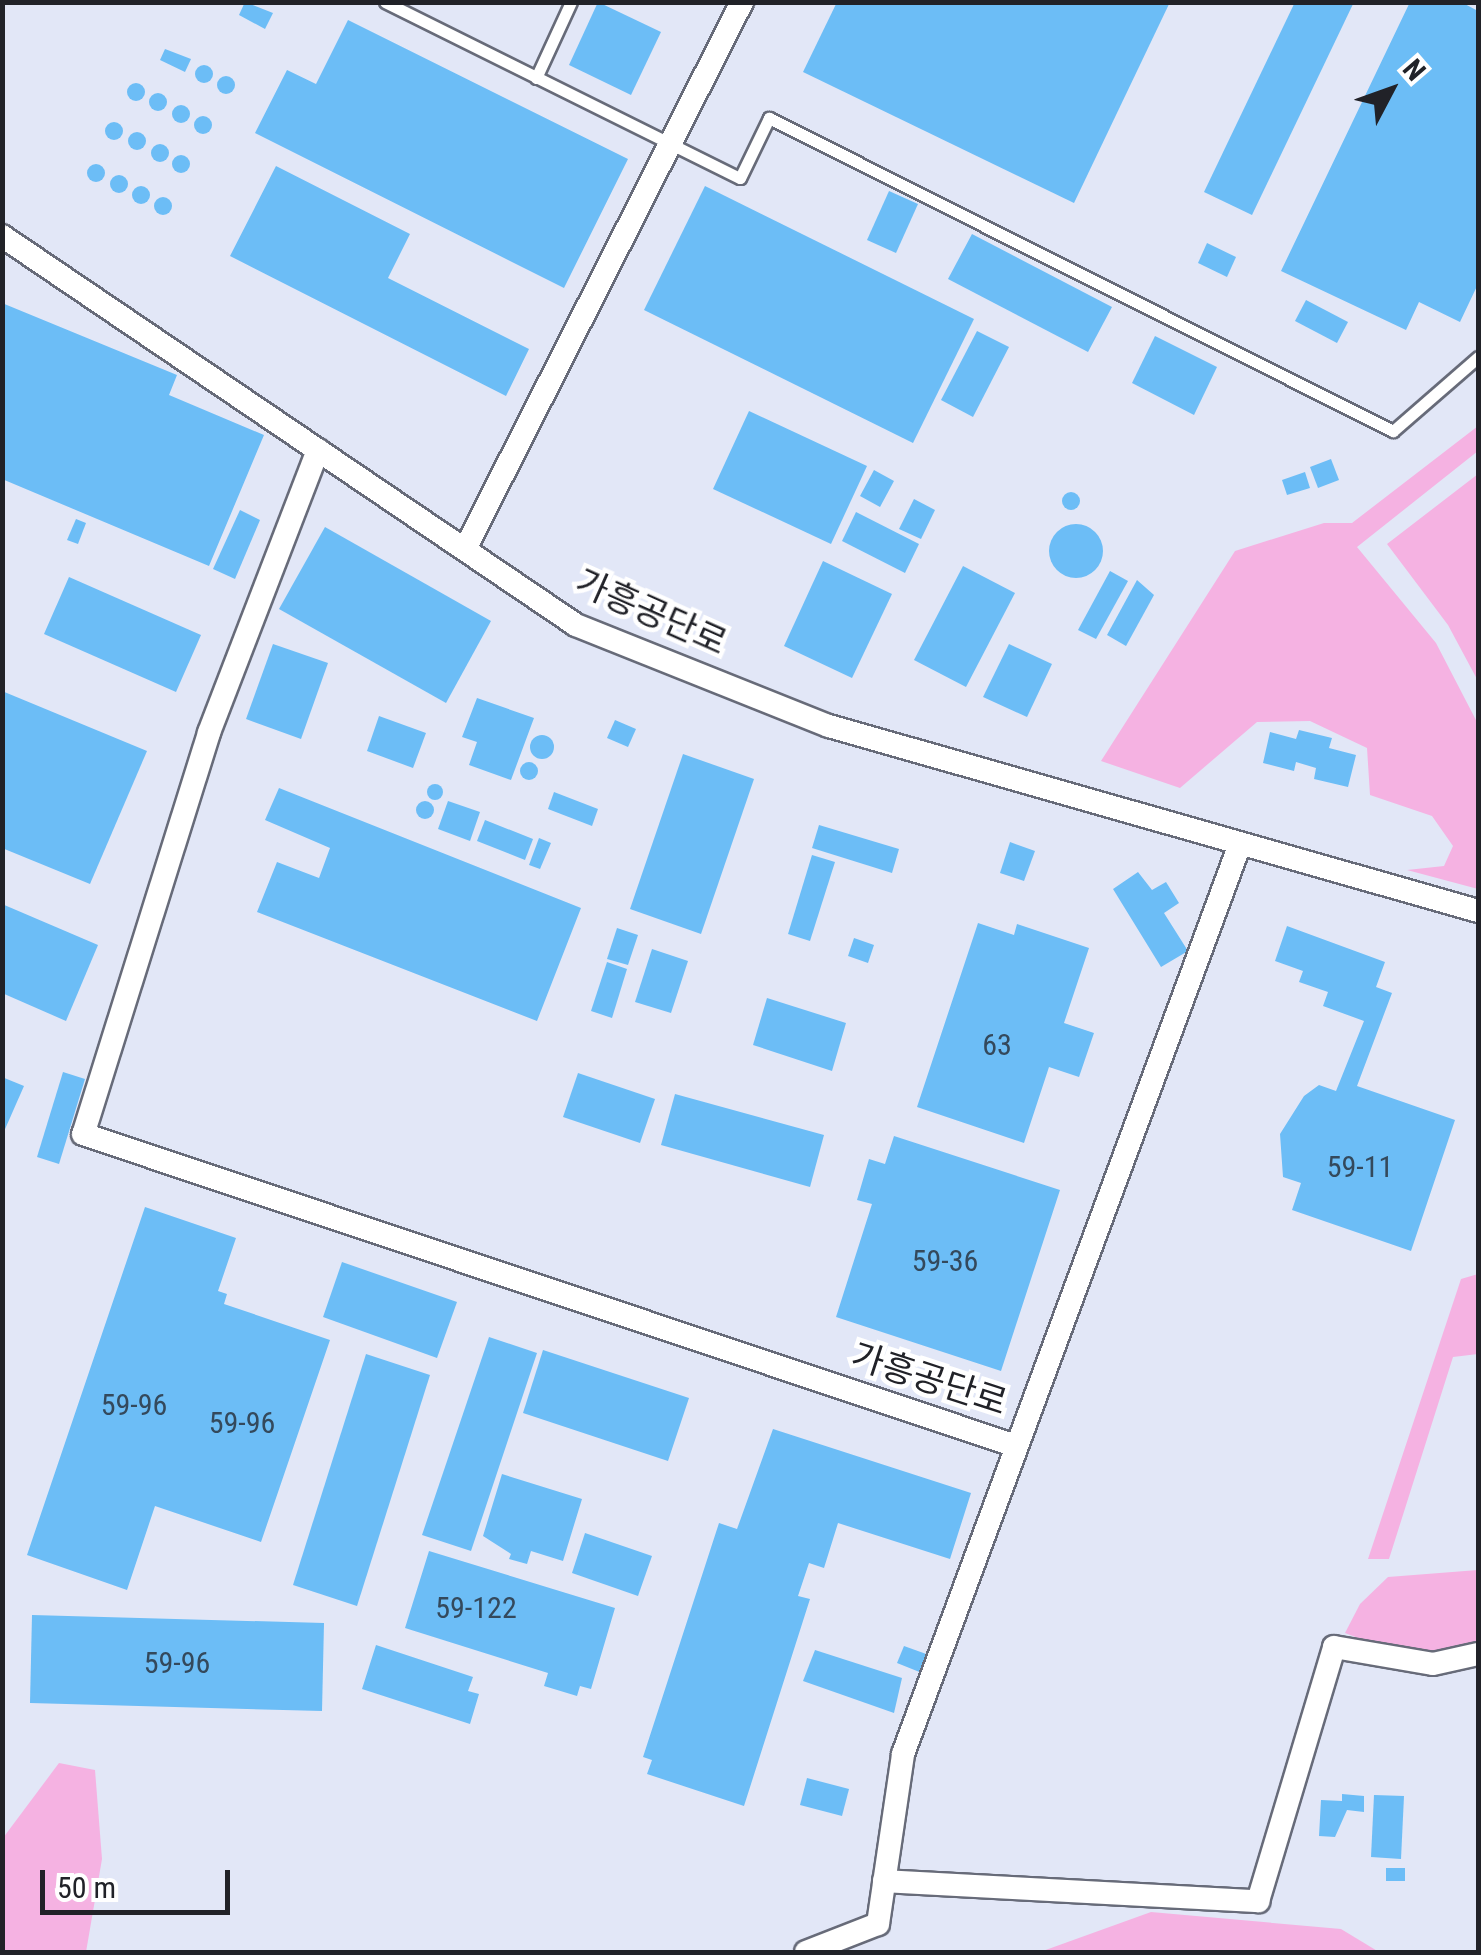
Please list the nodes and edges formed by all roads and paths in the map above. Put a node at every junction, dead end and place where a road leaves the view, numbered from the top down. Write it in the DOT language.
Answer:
graph roads {
  1 [pos="386,2"];
  2 [pos="570,2"];
  3 [pos="742,2"];
  4 [pos="536,78"];
  5 [pos="670,144"];
  6 [pos="2,236"];
  7 [pos="1478,357"];
  8 [pos="318,450"];
  9 [pos="465,549"];
  10 [pos="1240,844"];
  11 [pos="1478,911"];
  12 [pos="1013,1445"];
  13 [pos="1478,1654"];
  14 [pos="884,1881"];
  15 [pos="806,1952"];
  1 -- 4 [label="lane"];
  2 -- 4 [label="lane"];
  3 -- 5 [label="street"];
  4 -- 5 [label="lane"];
  5 -- 7 [label="lane"];
  5 -- 9 [label="street"];
  6 -- 8 [label="street, 가흥공단로"];
  8 -- 9 [label="street, 가흥공단로"];
  8 -- 12 [label="street, 가흥공단로"];
  9 -- 10 [label="street, 가흥공단로"];
  10 -- 11 [label="street, 가흥공단로"];
  10 -- 12 [label="street, 가흥공단로"];
  12 -- 14 [label="street, 가흥공단로"];
  13 -- 14 [label="street"];
  14 -- 15 [label="street, 가흥공단로"];
}
